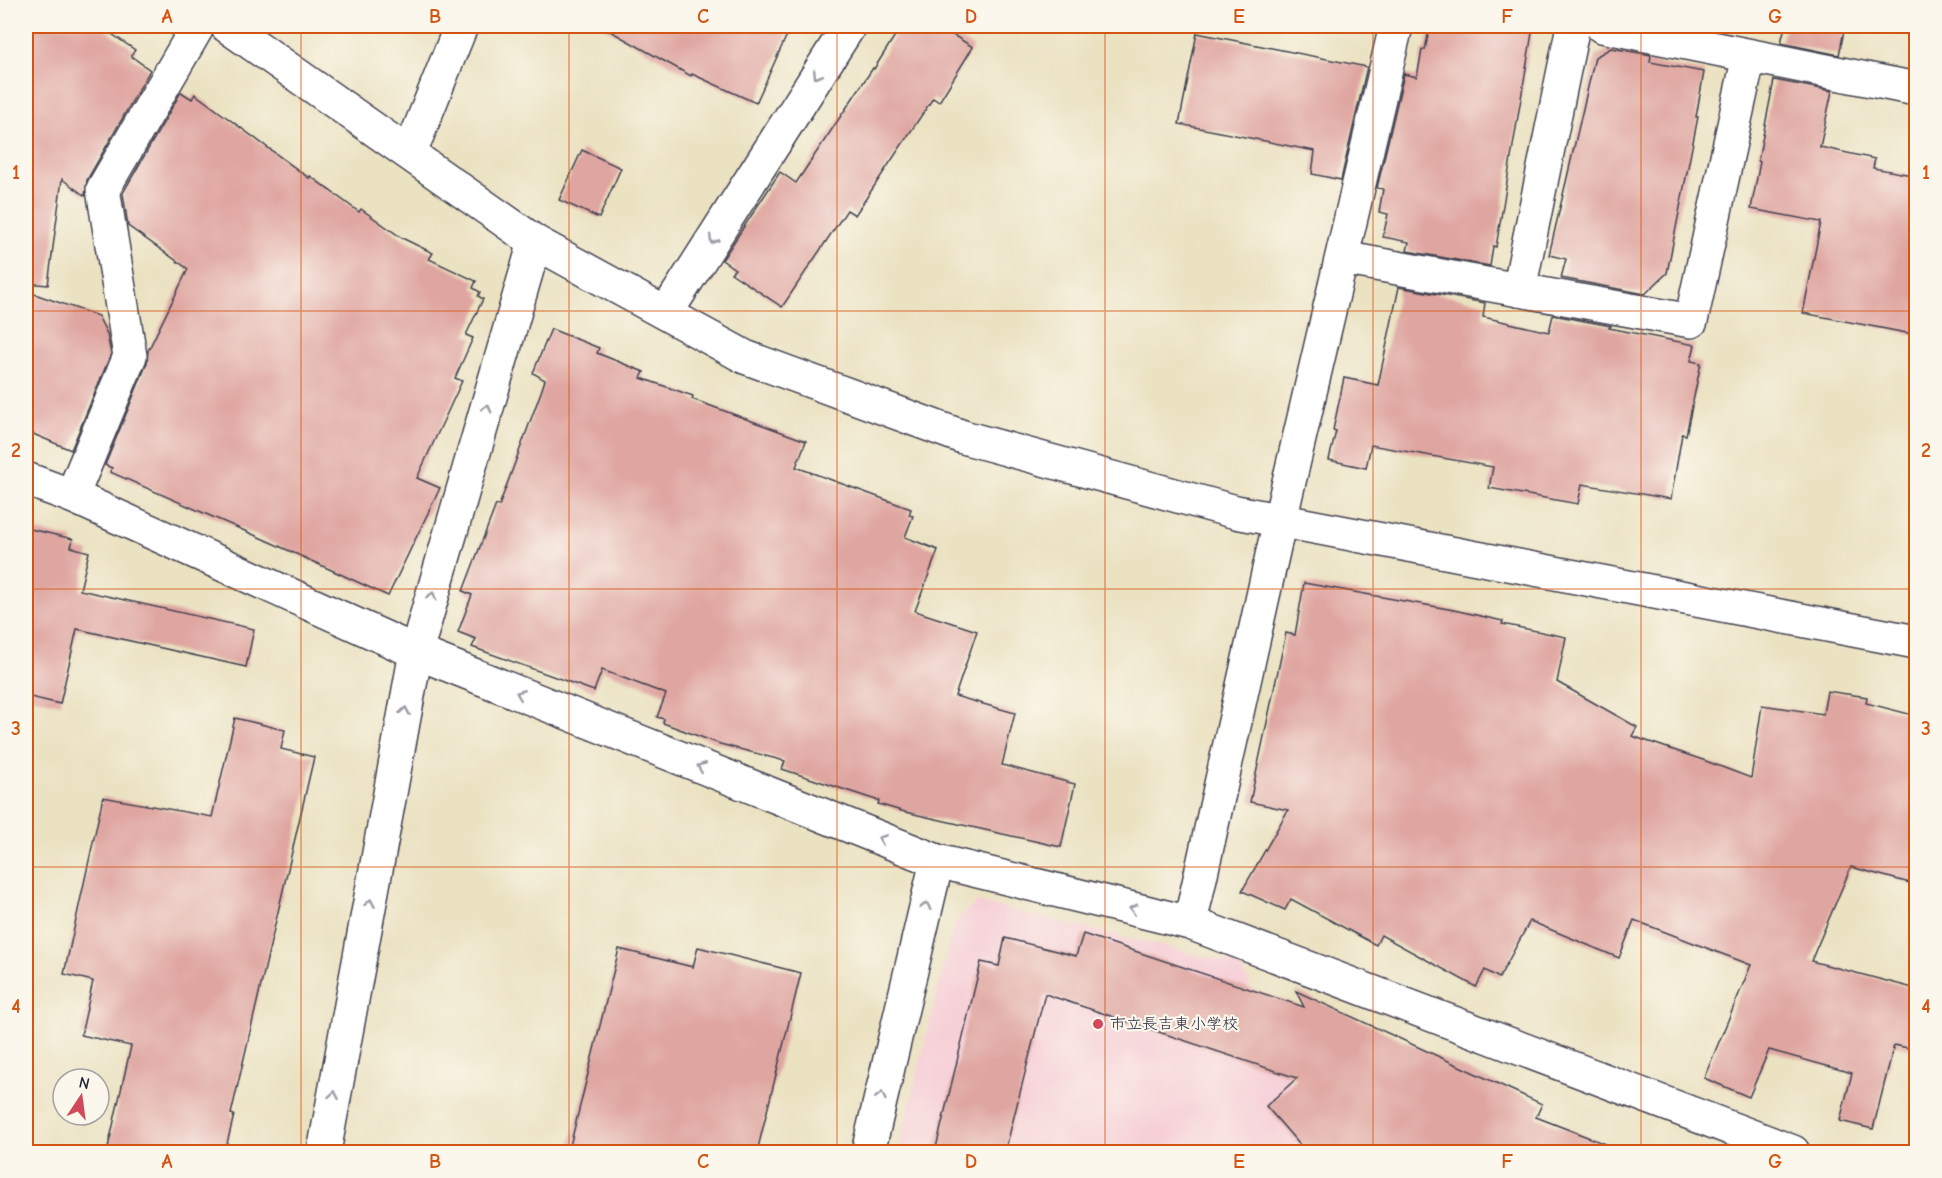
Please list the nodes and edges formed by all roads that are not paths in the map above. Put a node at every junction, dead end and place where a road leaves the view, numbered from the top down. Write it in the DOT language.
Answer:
graph roads {
  1 [pos="198,26"];
  2 [pos="227,26"];
  3 [pos="461,26"];
  4 [pos="849,26"];
  5 [pos="1396,26"];
  6 [pos="1573,26"];
  7 [pos="1602,26"];
  8 [pos="1749,56"];
  9 [pos="1917,89"];
  10 [pos="410,153"];
  11 [pos="536,242"];
  12 [pos="1342,258"];
  13 [pos="1519,290"];
  14 [pos="666,314"];
  15 [pos="26,479"];
  16 [pos="72,496"];
  17 [pos="1280,520"];
  18 [pos="1917,642"];
  19 [pos="416,652"];
  20 [pos="936,861"];
  21 [pos="1190,923"];
  22 [pos="324,1152"];
  23 [pos="868,1152"];
  24 [pos="1793,1152"];
  1 -- 16 [label="street"];
  2 -- 10 [label="street"];
  3 -- 10 [label="street"];
  4 -- 14 [label="street, one-way"];
  5 -- 12 [label="street"];
  6 -- 13 [label="street"];
  7 -- 8 [label="street"];
  8 -- 9 [label="street"];
  8 -- 13 [label="street"];
  10 -- 11 [label="street"];
  11 -- 14 [label="street"];
  19 -- 11 [label="street, one-way"];
  12 -- 13 [label="street"];
  12 -- 17 [label="street"];
  14 -- 17 [label="street"];
  15 -- 16 [label="street"];
  16 -- 19 [label="street"];
  17 -- 18 [label="street"];
  17 -- 21 [label="street"];
  20 -- 19 [label="street, one-way"];
  22 -- 19 [label="street, one-way"];
  21 -- 20 [label="street, one-way"];
  23 -- 20 [label="street, one-way"];
  21 -- 24 [label="street"];
}
